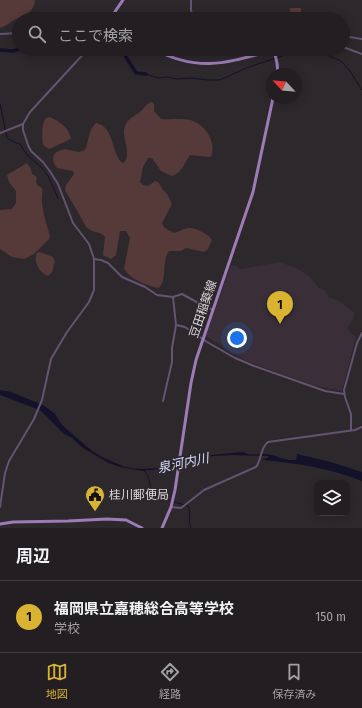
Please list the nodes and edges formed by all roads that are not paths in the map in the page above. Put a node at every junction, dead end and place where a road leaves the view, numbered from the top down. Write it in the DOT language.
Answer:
graph roads {
  1 [pos="123,0"];
  2 [pos="191,0"];
  3 [pos="115,12"];
  4 [pos="191,12"];
  5 [pos="12,33"];
  6 [pos="0,34"];
  7 [pos="350,37"];
  8 [pos="362,40"];
  9 [pos="350,50"];
  10 [pos="362,54"];
  11 [pos="82,56"];
  12 [pos="170,56"];
  13 [pos="254,56"];
  14 [pos="275,56"];
  15 [pos="277,68"];
  16 [pos="272,104"];
  17 [pos="23,124"];
  18 [pos="0,133"];
  19 [pos="94,259"];
  20 [pos="173,297"];
  21 [pos="212,310"];
  22 [pos="176,325"];
  23 [pos="362,333"];
  24 [pos="202,338"];
  25 [pos="344,394"];
  26 [pos="163,401"];
  27 [pos="362,427"];
  28 [pos="351,430"];
  29 [pos="171,506"];
  30 [pos="0,507"];
  31 [pos="0,524"];
  32 [pos="142,528"];
  33 [pos="162,528"];
  1 -- 3 [label="main road"];
  2 -- 4 [label="street"];
  5 -- 6 [label="street"];
  7 -- 8 [label="street"];
  9 -- 10 [label="street"];
  11 -- 17 [label="street"];
  12 -- 13 [label="main road"];
  14 -- 15 [label="main road"];
  16 -- 21 [label="main road, 豆田稲築線"];
  17 -- 18 [label="street"];
  17 -- 19 [label="street"];
  19 -- 20 [label="street"];
  19 -- 30 [label="street"];
  20 -- 21 [label="street"];
  20 -- 22 [label="street"];
  21 -- 24 [label="main road, 豆田稲築線"];
  22 -- 24 [label="street"];
  22 -- 26 [label="street"];
  23 -- 25 [label="street"];
  24 -- 25 [label="street"];
  24 -- 29 [label="main road, 豆田稲築線"];
  25 -- 28 [label="street"];
  27 -- 28 [label="street"];
  28 -- 29 [label="street"];
  29 -- 33 [label="main road, 豆田稲築線"];
  31 -- 32 [label="main road"];
}
